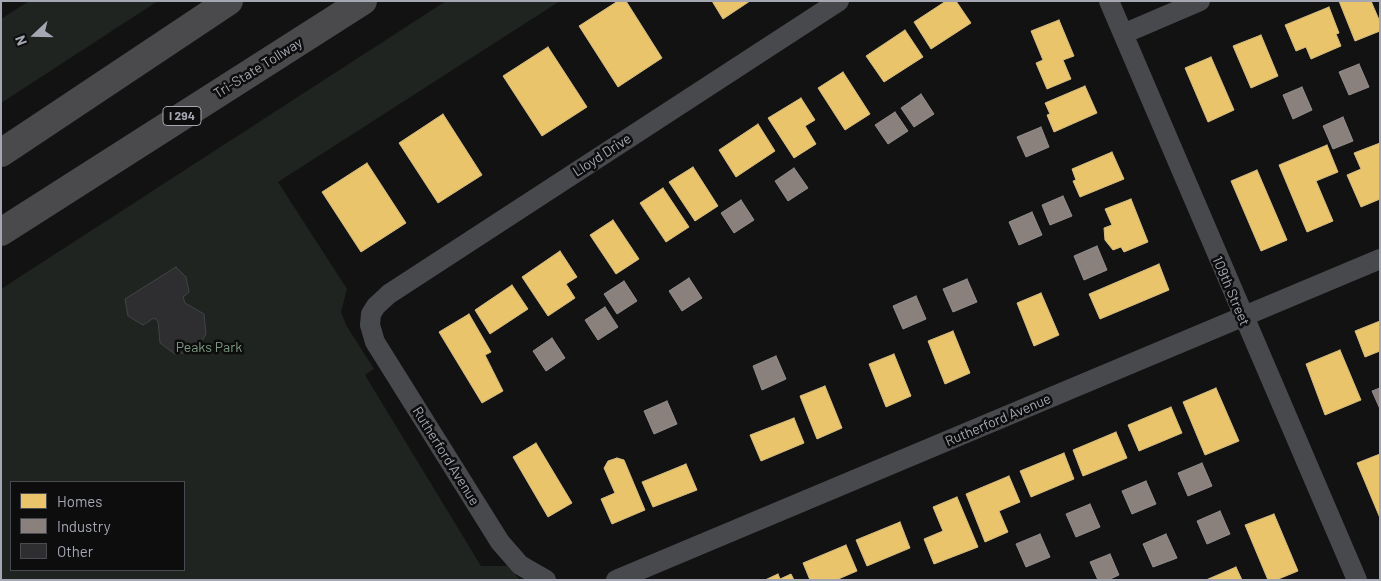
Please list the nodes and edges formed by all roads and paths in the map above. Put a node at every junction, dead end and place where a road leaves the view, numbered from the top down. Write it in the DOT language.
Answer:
graph roads {
  1 [pos="229,1"];
  2 [pos="363,1"];
  3 [pos="839,1"];
  4 [pos="1109,1"];
  5 [pos="1200,1"];
  6 [pos="1123,34"];
  7 [pos="1,153"];
  8 [pos="1,232"];
  9 [pos="1380,259"];
  10 [pos="371,314"];
  11 [pos="1242,317"];
  12 [pos="546,580"];
  13 [pos="616,580"];
  14 [pos="1357,580"];
  1 -- 7 [label="highway"];
  2 -- 8 [label="highway, Tri-State Tollway / I 294"];
  3 -- 10 [label="street, Lloyd Drive"];
  4 -- 6 [label="street, 109th Street"];
  5 -- 6 [label="street"];
  6 -- 11 [label="street, 109th Street"];
  9 -- 11 [label="street, Rutherford Avenue"];
  10 -- 12 [label="street, Rutherford Avenue"];
  11 -- 13 [label="street, Rutherford Avenue"];
  11 -- 14 [label="street, 109th Street"];
}
